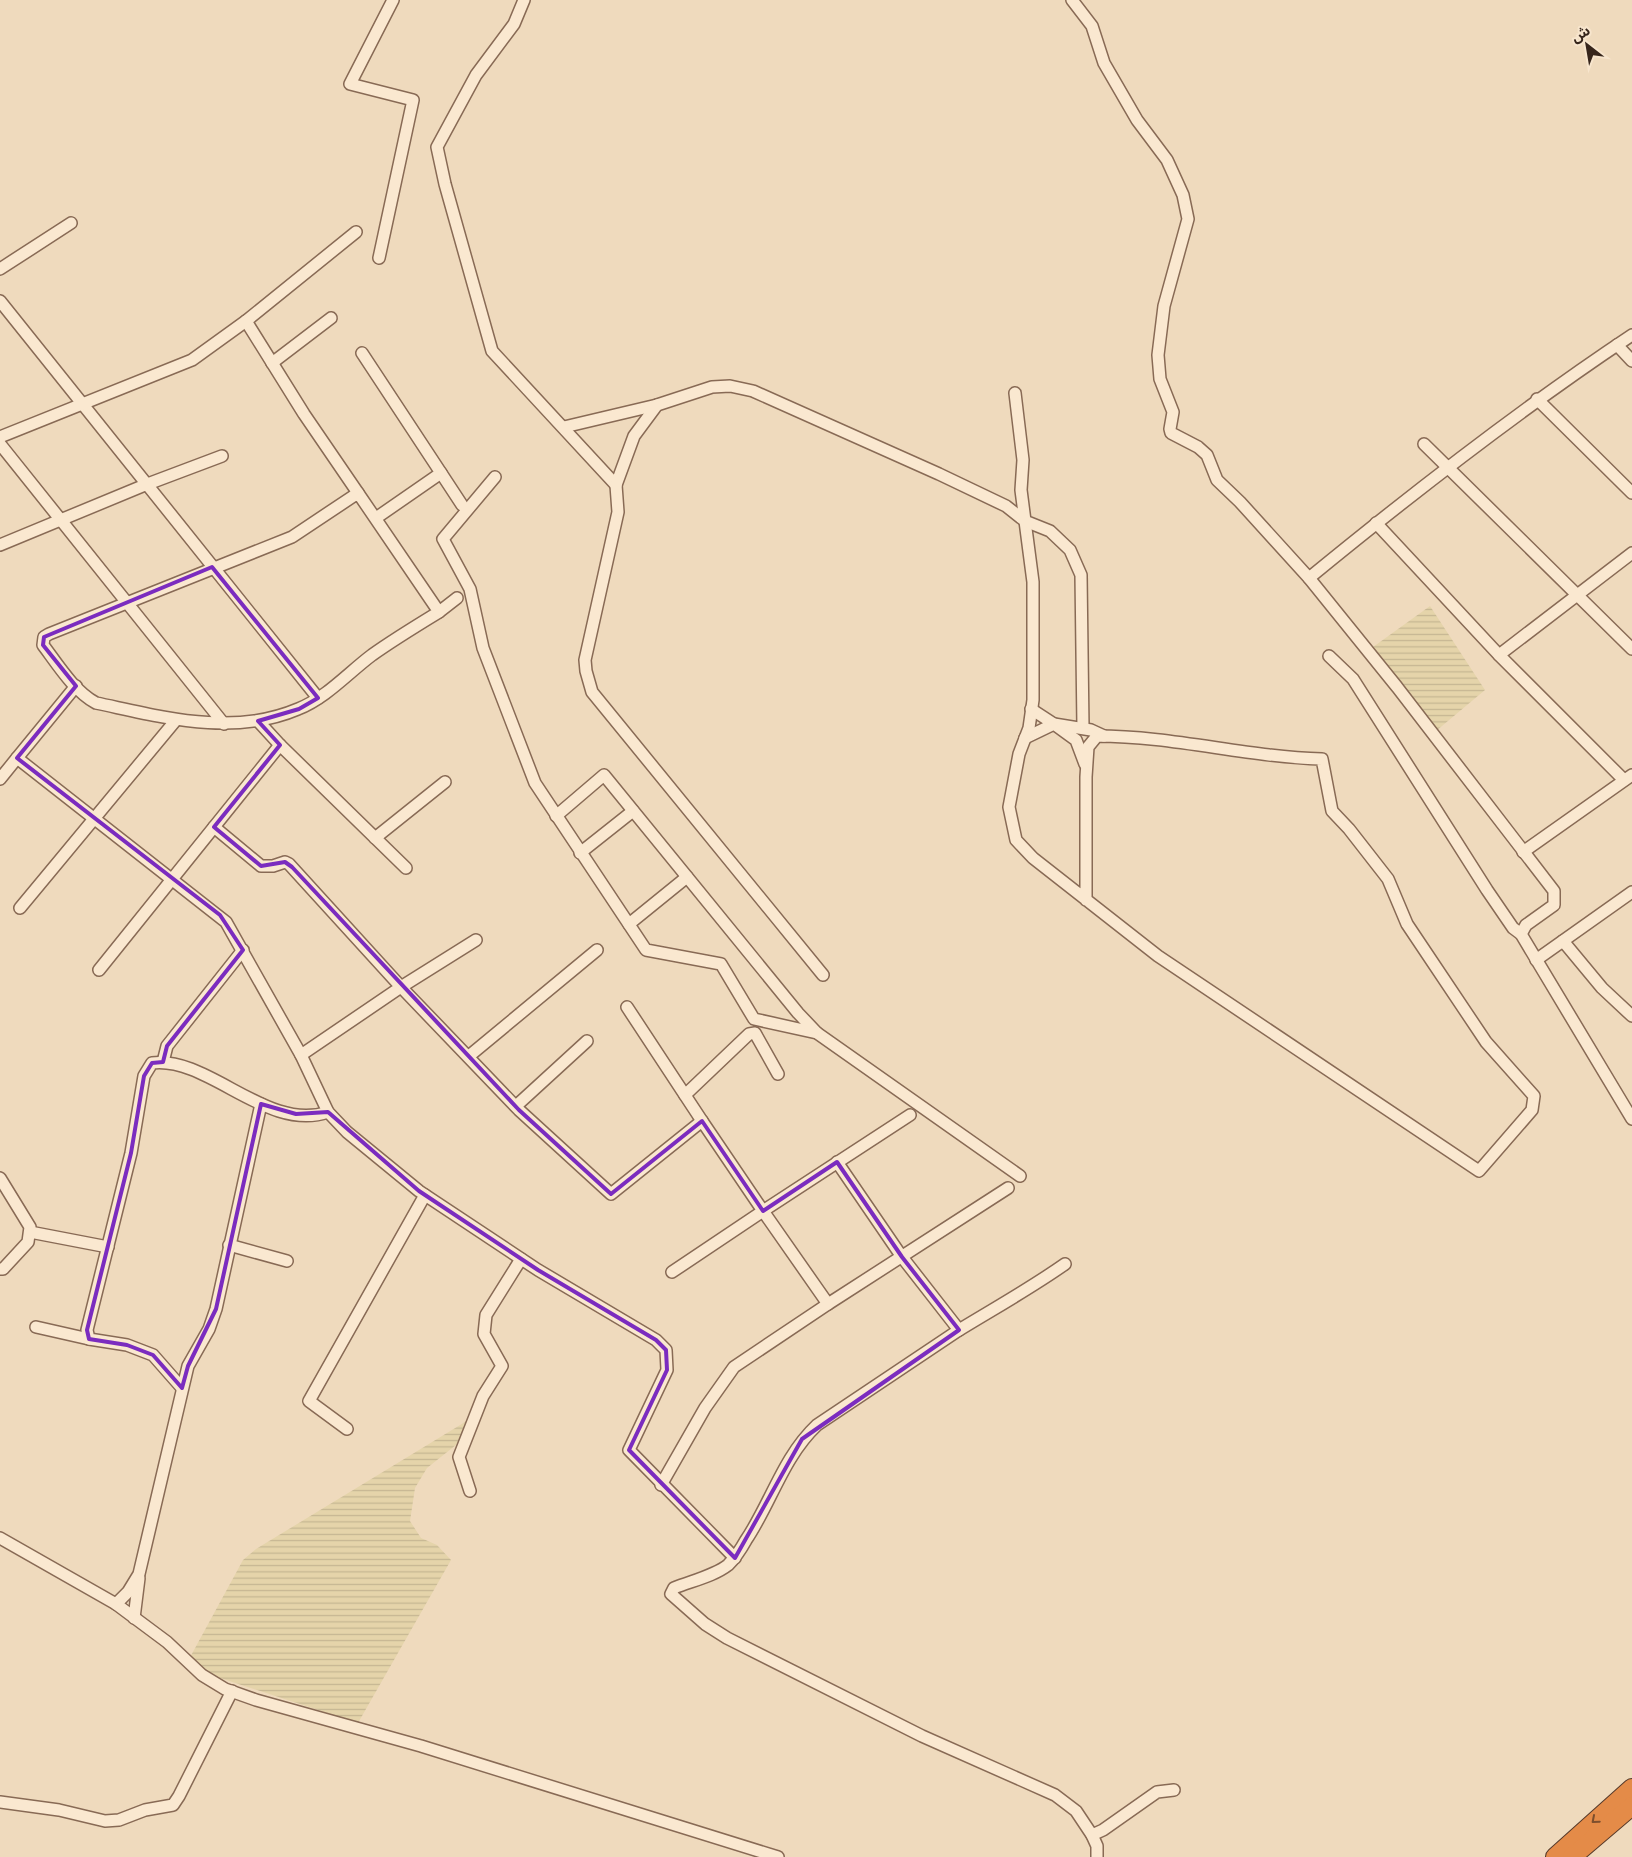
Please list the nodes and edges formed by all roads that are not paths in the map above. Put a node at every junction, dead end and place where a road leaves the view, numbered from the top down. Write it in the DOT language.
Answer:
graph roads {
  1 [pos="393,0"];
  2 [pos="524,0"];
  3 [pos="1072,0"];
  4 [pos="71,223"];
  5 [pos="356,232"];
  6 [pos="378,258"];
  7 [pos="0,269"];
  8 [pos="0,302"];
  9 [pos="331,318"];
  10 [pos="246,321"];
  11 [pos="1632,335"];
  12 [pos="1617,345"];
  13 [pos="362,353"];
  14 [pos="1632,361"];
  15 [pos="272,362"];
  16 [pos="1015,393"];
  17 [pos="1537,399"];
  18 [pos="83,404"];
  19 [pos="656,405"];
  20 [pos="564,427"];
  21 [pos="0,437"];
  22 [pos="0,444"];
  23 [pos="1424,444"];
  24 [pos="222,456"];
  25 [pos="1447,466"];
  26 [pos="441,473"];
  27 [pos="495,477"];
  28 [pos="145,484"];
  29 [pos="616,485"];
  30 [pos="358,493"];
  31 [pos="1632,494"];
  32 [pos="462,505"];
  33 [pos="376,518"];
  34 [pos="59,519"];
  35 [pos="1025,521"];
  36 [pos="1376,523"];
  37 [pos="0,545"];
  38 [pos="1632,553"];
  39 [pos="212,567"];
  40 [pos="1309,578"];
  41 [pos="1578,594"];
  42 [pos="457,598"];
  43 [pos="125,602"];
  44 [pos="439,612"];
  45 [pos="1632,649"];
  46 [pos="1499,655"];
  47 [pos="1329,656"];
  48 [pos="76,686"];
  49 [pos="318,698"];
  50 [pos="1032,710"];
  51 [pos="176,720"];
  52 [pos="258,721"];
  53 [pos="224,724"];
  54 [pos="1054,724"];
  55 [pos="1083,728"];
  56 [pos="1104,736"];
  57 [pos="1025,738"];
  58 [pos="280,745"];
  59 [pos="17,758"];
  60 [pos="1086,767"];
  61 [pos="1628,778"];
  62 [pos="0,779"];
  63 [pos="445,782"];
  64 [pos="633,811"];
  65 [pos="556,816"];
  66 [pos="96,818"];
  67 [pos="214,827"];
  68 [pos="375,838"];
  69 [pos="580,852"];
  70 [pos="1523,852"];
  71 [pos="406,868"];
  72 [pos="687,877"];
  73 [pos="173,879"];
  74 [pos="1632,892"];
  75 [pos="1086,900"];
  76 [pos="20,908"];
  77 [pos="629,924"];
  78 [pos="1521,934"];
  79 [pos="476,940"];
  80 [pos="1563,941"];
  81 [pos="243,950"];
  82 [pos="597,950"];
  83 [pos="1536,960"];
  84 [pos="99,970"];
  85 [pos="823,975"];
  86 [pos="401,987"];
  87 [pos="627,1007"];
  88 [pos="1631,1012"];
  89 [pos="817,1032"];
  90 [pos="587,1041"];
  91 [pos="301,1055"];
  92 [pos="469,1056"];
  93 [pos="163,1062"];
  94 [pos="778,1074"];
  95 [pos="685,1095"];
  96 [pos="261,1104"];
  97 [pos="516,1106"];
  98 [pos="328,1112"];
  99 [pos="910,1115"];
  100 [pos="1632,1119"];
  101 [pos="702,1121"];
  102 [pos="837,1162"];
  103 [pos="1020,1176"];
  104 [pos="0,1178"];
  105 [pos="1008,1188"];
  106 [pos="425,1195"];
  107 [pos="763,1211"];
  108 [pos="30,1232"];
  109 [pos="229,1245"];
  110 [pos="108,1247"];
  111 [pos="902,1257"];
  112 [pos="521,1259"];
  113 [pos="287,1261"];
  114 [pos="1065,1264"];
  115 [pos="0,1269"];
  116 [pos="672,1272"];
  117 [pos="828,1304"];
  118 [pos="36,1328"];
  119 [pos="959,1330"];
  120 [pos="89,1339"];
  121 [pos="182,1388"];
  122 [pos="347,1429"];
  123 [pos="661,1485"];
  124 [pos="470,1491"];
  125 [pos="0,1538"];
  126 [pos="735,1558"];
  127 [pos="139,1574"];
  128 [pos="116,1604"];
  129 [pos="134,1618"];
  130 [pos="232,1691"];
  131 [pos="1632,1788"];
  132 [pos="1174,1790"];
  133 [pos="0,1802"];
  134 [pos="1632,1806"];
  135 [pos="1092,1835"];
  136 [pos="778,1857"];
  137 [pos="1098,1857"];
  138 [pos="1555,1857"];
  139 [pos="1572,1857"];
  1 -- 6 [label="street"];
  2 -- 20 [label="street"];
  3 -- 40 [label="street"];
  4 -- 7 [label="street"];
  5 -- 10 [label="street"];
  8 -- 18 [label="street"];
  9 -- 15 [label="street"];
  10 -- 15 [label="street"];
  10 -- 18 [label="street"];
  11 -- 12 [label="street"];
  12 -- 14 [label="street"];
  12 -- 17 [label="street"];
  13 -- 26 [label="street"];
  15 -- 30 [label="street"];
  16 -- 35 [label="street"];
  17 -- 25 [label="street"];
  17 -- 31 [label="street"];
  18 -- 21 [label="street"];
  18 -- 28 [label="street"];
  19 -- 20 [label="street"];
  19 -- 29 [label="street"];
  19 -- 35 [label="street"];
  20 -- 29 [label="street"];
  22 -- 34 [label="street"];
  23 -- 25 [label="street"];
  24 -- 28 [label="street"];
  25 -- 36 [label="street"];
  25 -- 41 [label="street"];
  26 -- 32 [label="street"];
  26 -- 33 [label="street"];
  27 -- 65 [label="street"];
  28 -- 34 [label="street"];
  28 -- 39 [label="street"];
  29 -- 85 [label="street"];
  30 -- 33 [label="street"];
  30 -- 39 [label="street"];
  33 -- 44 [label="street"];
  34 -- 37 [label="street"];
  34 -- 43 [label="street"];
  35 -- 50 [label="street"];
  35 -- 55 [label="street"];
  36 -- 40 [label="street"];
  36 -- 46 [label="street"];
  38 -- 41 [label="street"];
  39 -- 43 [label="street"];
  39 -- 49 [label="street"];
  40 -- 70 [label="street"];
  41 -- 45 [label="street"];
  41 -- 46 [label="street"];
  42 -- 44 [label="street"];
  43 -- 48 [label="street"];
  43 -- 53 [label="street"];
  44 -- 49 [label="street"];
  46 -- 61 [label="street"];
  47 -- 78 [label="street"];
  48 -- 51 [label="street"];
  48 -- 59 [label="street"];
  49 -- 52 [label="street"];
  50 -- 54 [label="street"];
  50 -- 57 [label="street"];
  51 -- 53 [label="street"];
  51 -- 66 [label="street"];
  52 -- 53 [label="street"];
  52 -- 58 [label="street"];
  54 -- 55 [label="street"];
  54 -- 57 [label="street"];
  54 -- 60 [label="street"];
  55 -- 56 [label="street"];
  56 -- 60 [label="street"];
  56 -- 75 [label="street"];
  57 -- 75 [label="street"];
  58 -- 67 [label="street"];
  58 -- 68 [label="street"];
  59 -- 62 [label="street"];
  59 -- 66 [label="street"];
  60 -- 75 [label="street"];
  61 -- 70 [label="street"];
  63 -- 68 [label="street"];
  64 -- 65 [label="street"];
  64 -- 69 [label="street"];
  64 -- 72 [label="street"];
  65 -- 69 [label="street"];
  66 -- 73 [label="street"];
  66 -- 76 [label="street"];
  67 -- 73 [label="street"];
  67 -- 86 [label="street"];
  68 -- 71 [label="street"];
  69 -- 77 [label="street"];
  70 -- 78 [label="street"];
  72 -- 77 [label="street"];
  72 -- 89 [label="street"];
  73 -- 81 [label="street"];
  73 -- 84 [label="street"];
  74 -- 80 [label="street"];
  77 -- 89 [label="street"];
  78 -- 83 [label="street"];
  79 -- 86 [label="street"];
  80 -- 83 [label="street"];
  80 -- 88 [label="street"];
  81 -- 91 [label="street"];
  81 -- 93 [label="street"];
  82 -- 92 [label="street"];
  83 -- 100 [label="street"];
  86 -- 91 [label="street"];
  86 -- 92 [label="street"];
  87 -- 95 [label="street"];
  89 -- 103 [label="street"];
  90 -- 97 [label="street"];
  91 -- 98 [label="street"];
  92 -- 97 [label="street"];
  93 -- 96 [label="street"];
  93 -- 110 [label="street"];
  94 -- 95 [label="street"];
  95 -- 101 [label="street"];
  96 -- 98 [label="street"];
  96 -- 109 [label="street"];
  97 -- 101 [label="street"];
  98 -- 106 [label="street"];
  99 -- 102 [label="street"];
  101 -- 107 [label="street"];
  102 -- 107 [label="street"];
  102 -- 111 [label="street"];
  104 -- 108 [label="street"];
  105 -- 111 [label="street"];
  106 -- 112 [label="street"];
  106 -- 122 [label="street"];
  107 -- 116 [label="street"];
  107 -- 117 [label="street"];
  108 -- 110 [label="street"];
  108 -- 115 [label="street"];
  109 -- 113 [label="street"];
  109 -- 121 [label="street"];
  110 -- 120 [label="street"];
  111 -- 117 [label="street"];
  111 -- 119 [label="street"];
  112 -- 123 [label="street"];
  112 -- 124 [label="street"];
  114 -- 119 [label="street"];
  117 -- 123 [label="street"];
  118 -- 120 [label="street"];
  119 -- 126 [label="street"];
  120 -- 121 [label="street"];
  121 -- 127 [label="street"];
  123 -- 126 [label="street"];
  125 -- 128 [label="street"];
  126 -- 135 [label="street"];
  127 -- 128 [label="street"];
  127 -- 129 [label="street"];
  128 -- 129 [label="street"];
  129 -- 130 [label="street"];
  130 -- 133 [label="street"];
  130 -- 136 [label="street"];
  131 -- 138 [label="highway, one-way"];
  132 -- 135 [label="street"];
  134 -- 139 [label="highway"];
  135 -- 137 [label="street"];
}
